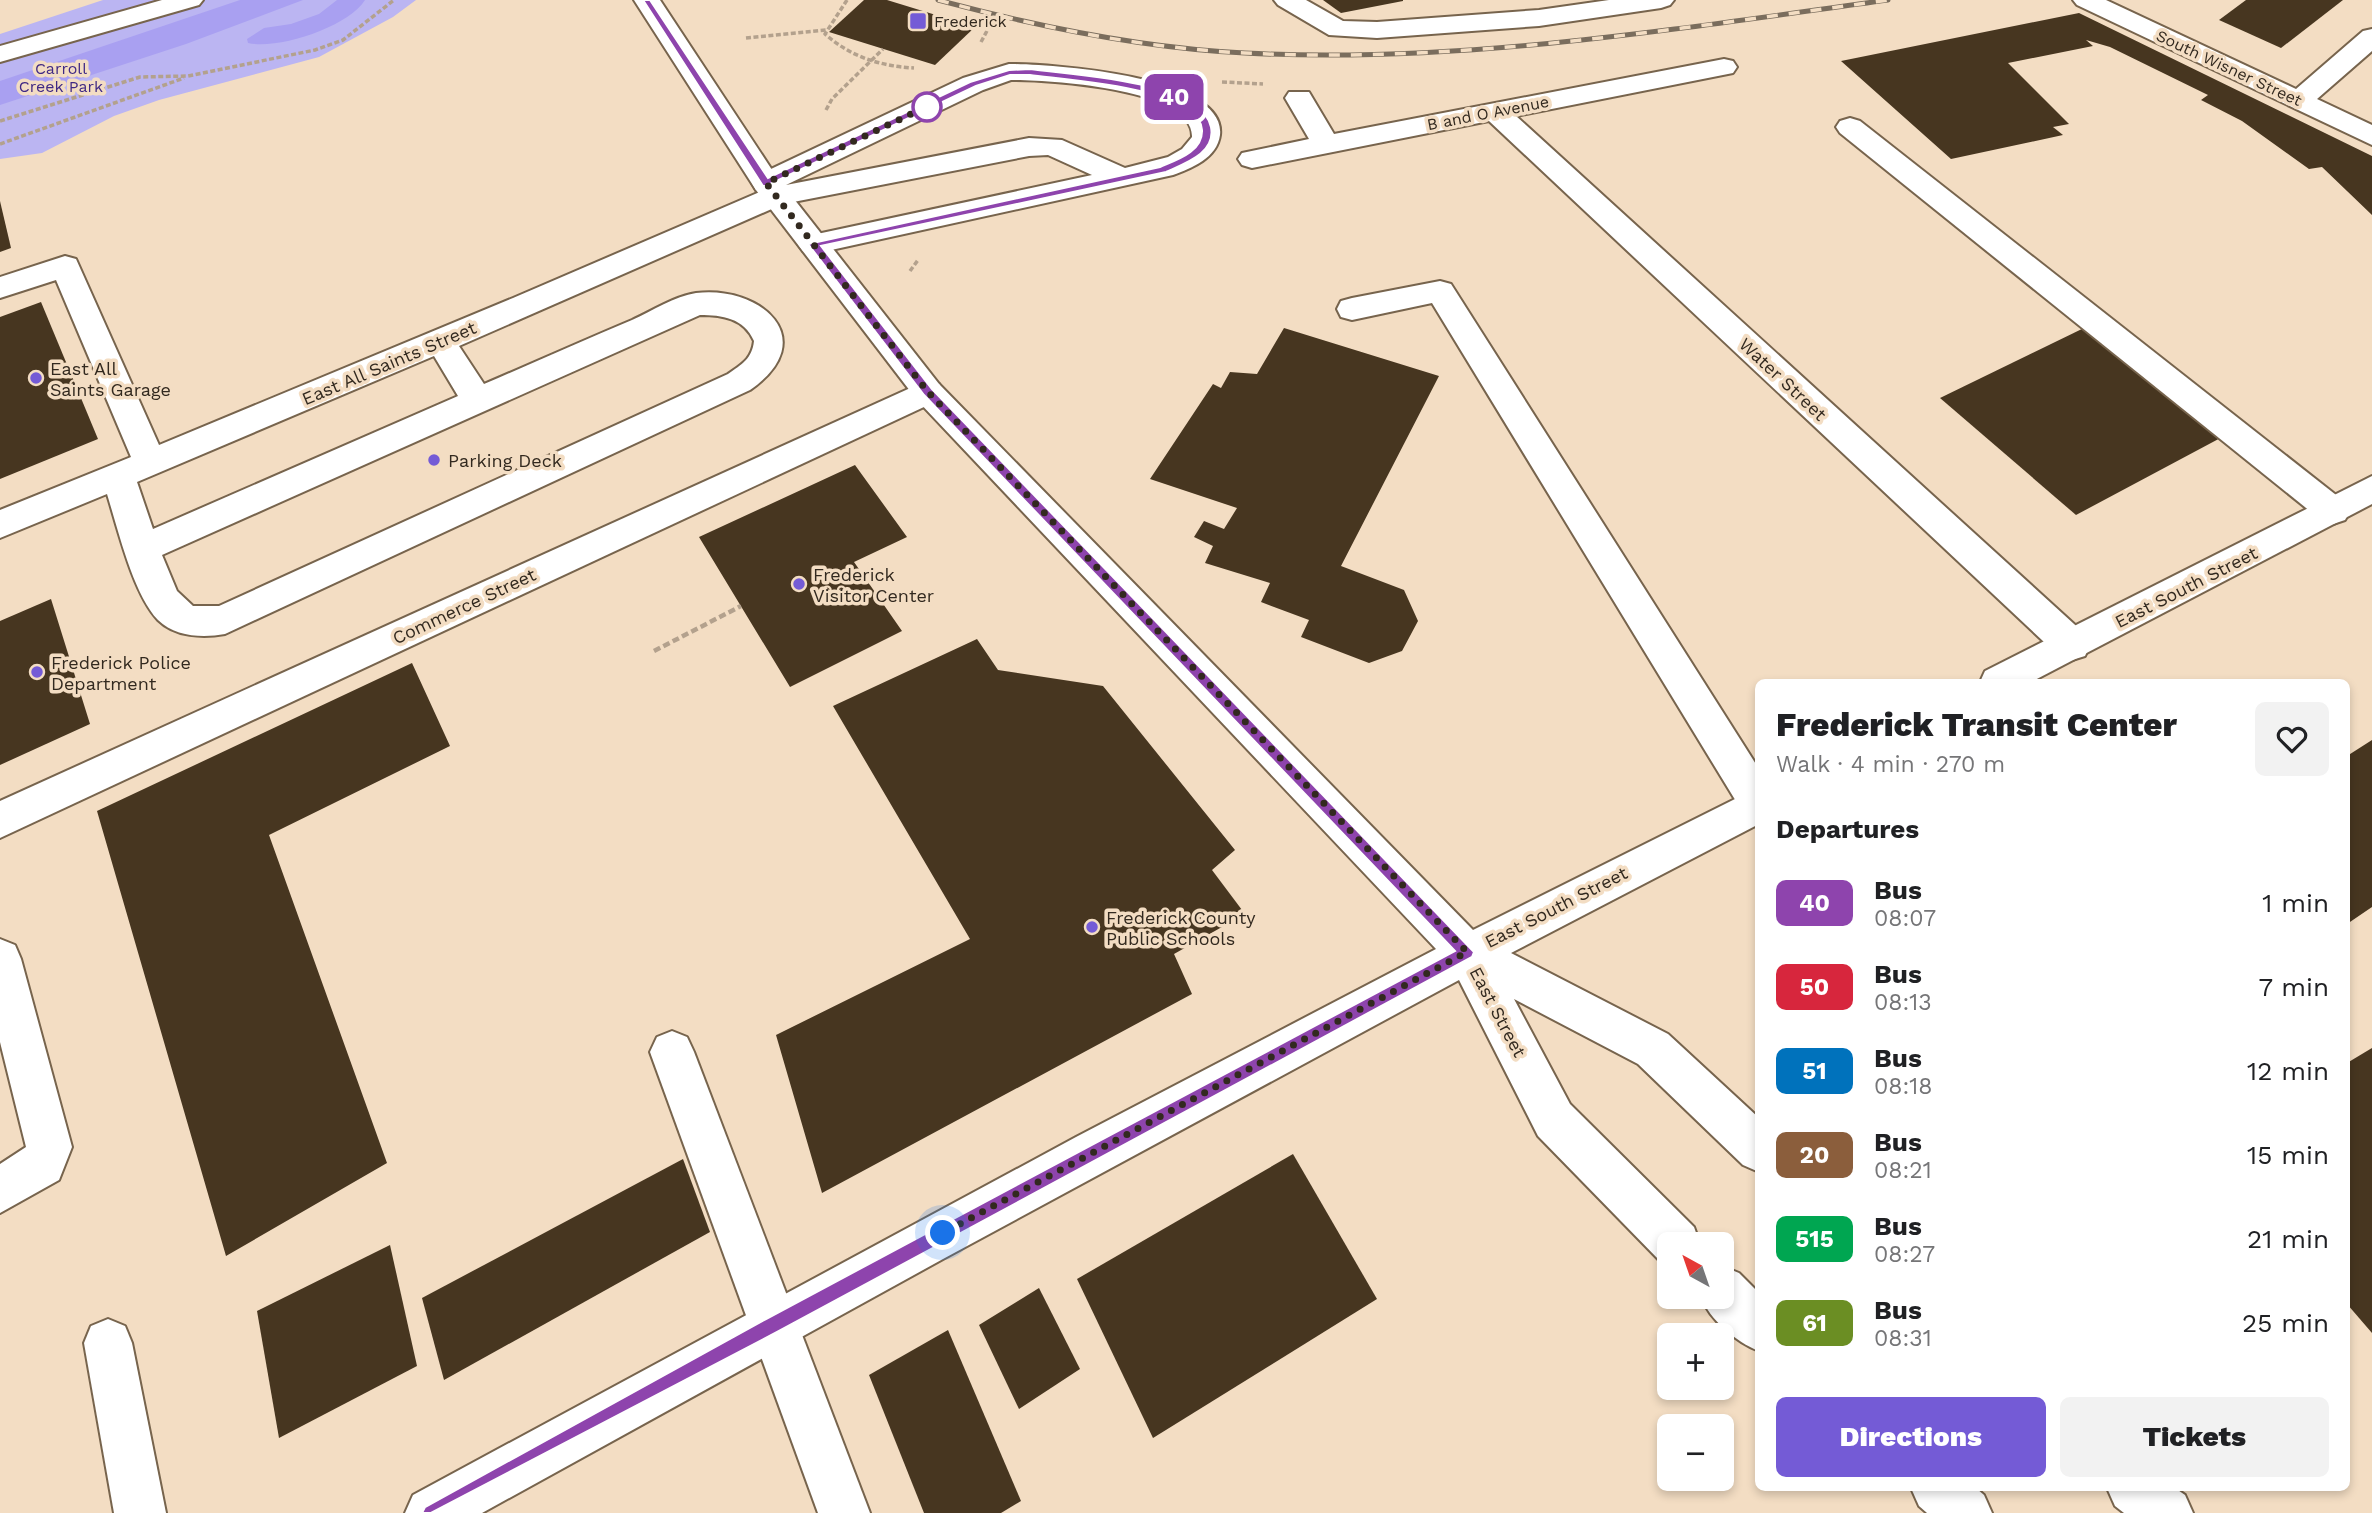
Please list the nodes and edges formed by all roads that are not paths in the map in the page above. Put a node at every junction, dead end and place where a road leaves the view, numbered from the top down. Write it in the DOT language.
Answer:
graph roads {
  1 [pos="190,0"];
  2 [pos="647,0"];
  3 [pos="1287,0"];
  4 [pos="1661,0"];
  5 [pos="2087,0"];
  6 [pos="2372,37"];
  7 [pos="0,54"];
  8 [pos="1724,68"];
  9 [pos="1298,98"];
  10 [pos="2300,101"];
  11 [pos="1495,112"];
  12 [pos="1850,127"];
  13 [pos="2372,136"];
  14 [pos="1326,145"];
  15 [pos="1252,159"];
  16 [pos="1122,178"];
  17 [pos="771,190"];
  18 [pos="813,244"];
  19 [pos="0,288"];
  20 [pos="1352,309"];
  21 [pos="440,341"];
  22 [pos="928,392"];
  23 [pos="477,400"];
  24 [pos="150,463"];
  25 [pos="118,476"];
  26 [pos="2372,489"];
  27 [pos="2333,511"];
  28 [pos="0,526"];
  29 [pos="144,548"];
  30 [pos="2071,645"];
  31 [pos="2004,679"];
  32 [pos="1755,798"];
  33 [pos="1755,806"];
  34 [pos="0,820"];
  35 [pos="1467,952"];
  36 [pos="0,959"];
  37 [pos="672,1052"];
  38 [pos="1755,1145"];
  39 [pos="0,1190"];
  40 [pos="1665,1232"];
  41 [pos="1734,1302"];
  42 [pos="1755,1323"];
  43 [pos="772,1325"];
  44 [pos="108,1343"];
  45 [pos="1940,1491"];
  46 [pos="2137,1491"];
  47 [pos="141,1513"];
  48 [pos="431,1513"];
  49 [pos="844,1513"];
  50 [pos="1966,1513"];
  51 [pos="2167,1513"];
  1 -- 7 [label="street"];
  2 -- 17 [label="street"];
  3 -- 4 [label="street"];
  5 -- 10 [label="street, South Wisner Street"];
  6 -- 10 [label="street"];
  8 -- 11 [label="street, B and O Avenue"];
  9 -- 14 [label="street"];
  10 -- 13 [label="street, South Wisner Street"];
  11 -- 14 [label="street, B and O Avenue"];
  11 -- 30 [label="street, Water Street"];
  12 -- 27 [label="street"];
  14 -- 15 [label="street, B and O Avenue"];
  16 -- 17 [label="street"];
  16 -- 17 [label="street"];
  16 -- 18 [label="street"];
  17 -- 18 [label="street"];
  17 -- 21 [label="street, East All Saints Street"];
  18 -- 22 [label="street"];
  19 -- 24 [label="street"];
  20 -- 32 [label="street"];
  21 -- 23 [label="street"];
  21 -- 24 [label="street, East All Saints Street"];
  22 -- 34 [label="street, Commerce Street"];
  22 -- 35 [label="street"];
  23 -- 29 [label="street"];
  23 -- 29 [label="street"];
  24 -- 25 [label="street, East All Saints Street"];
  25 -- 28 [label="street, East All Saints Street"];
  25 -- 29 [label="street"];
  26 -- 27 [label="street, East South Street"];
  27 -- 30 [label="street, East South Street"];
  30 -- 31 [label="street, East South Street"];
  33 -- 35 [label="street, East South Street"];
  35 -- 38 [label="street, East Street"];
  35 -- 40 [label="street, East Street"];
  35 -- 43 [label="street, East South Street"];
  36 -- 39 [label="street"];
  37 -- 43 [label="street"];
  41 -- 42 [label="street"];
  43 -- 48 [label="street, East South Street"];
  43 -- 49 [label="street"];
  44 -- 47 [label="street"];
  45 -- 50 [label="street"];
  46 -- 51 [label="street"];
}
